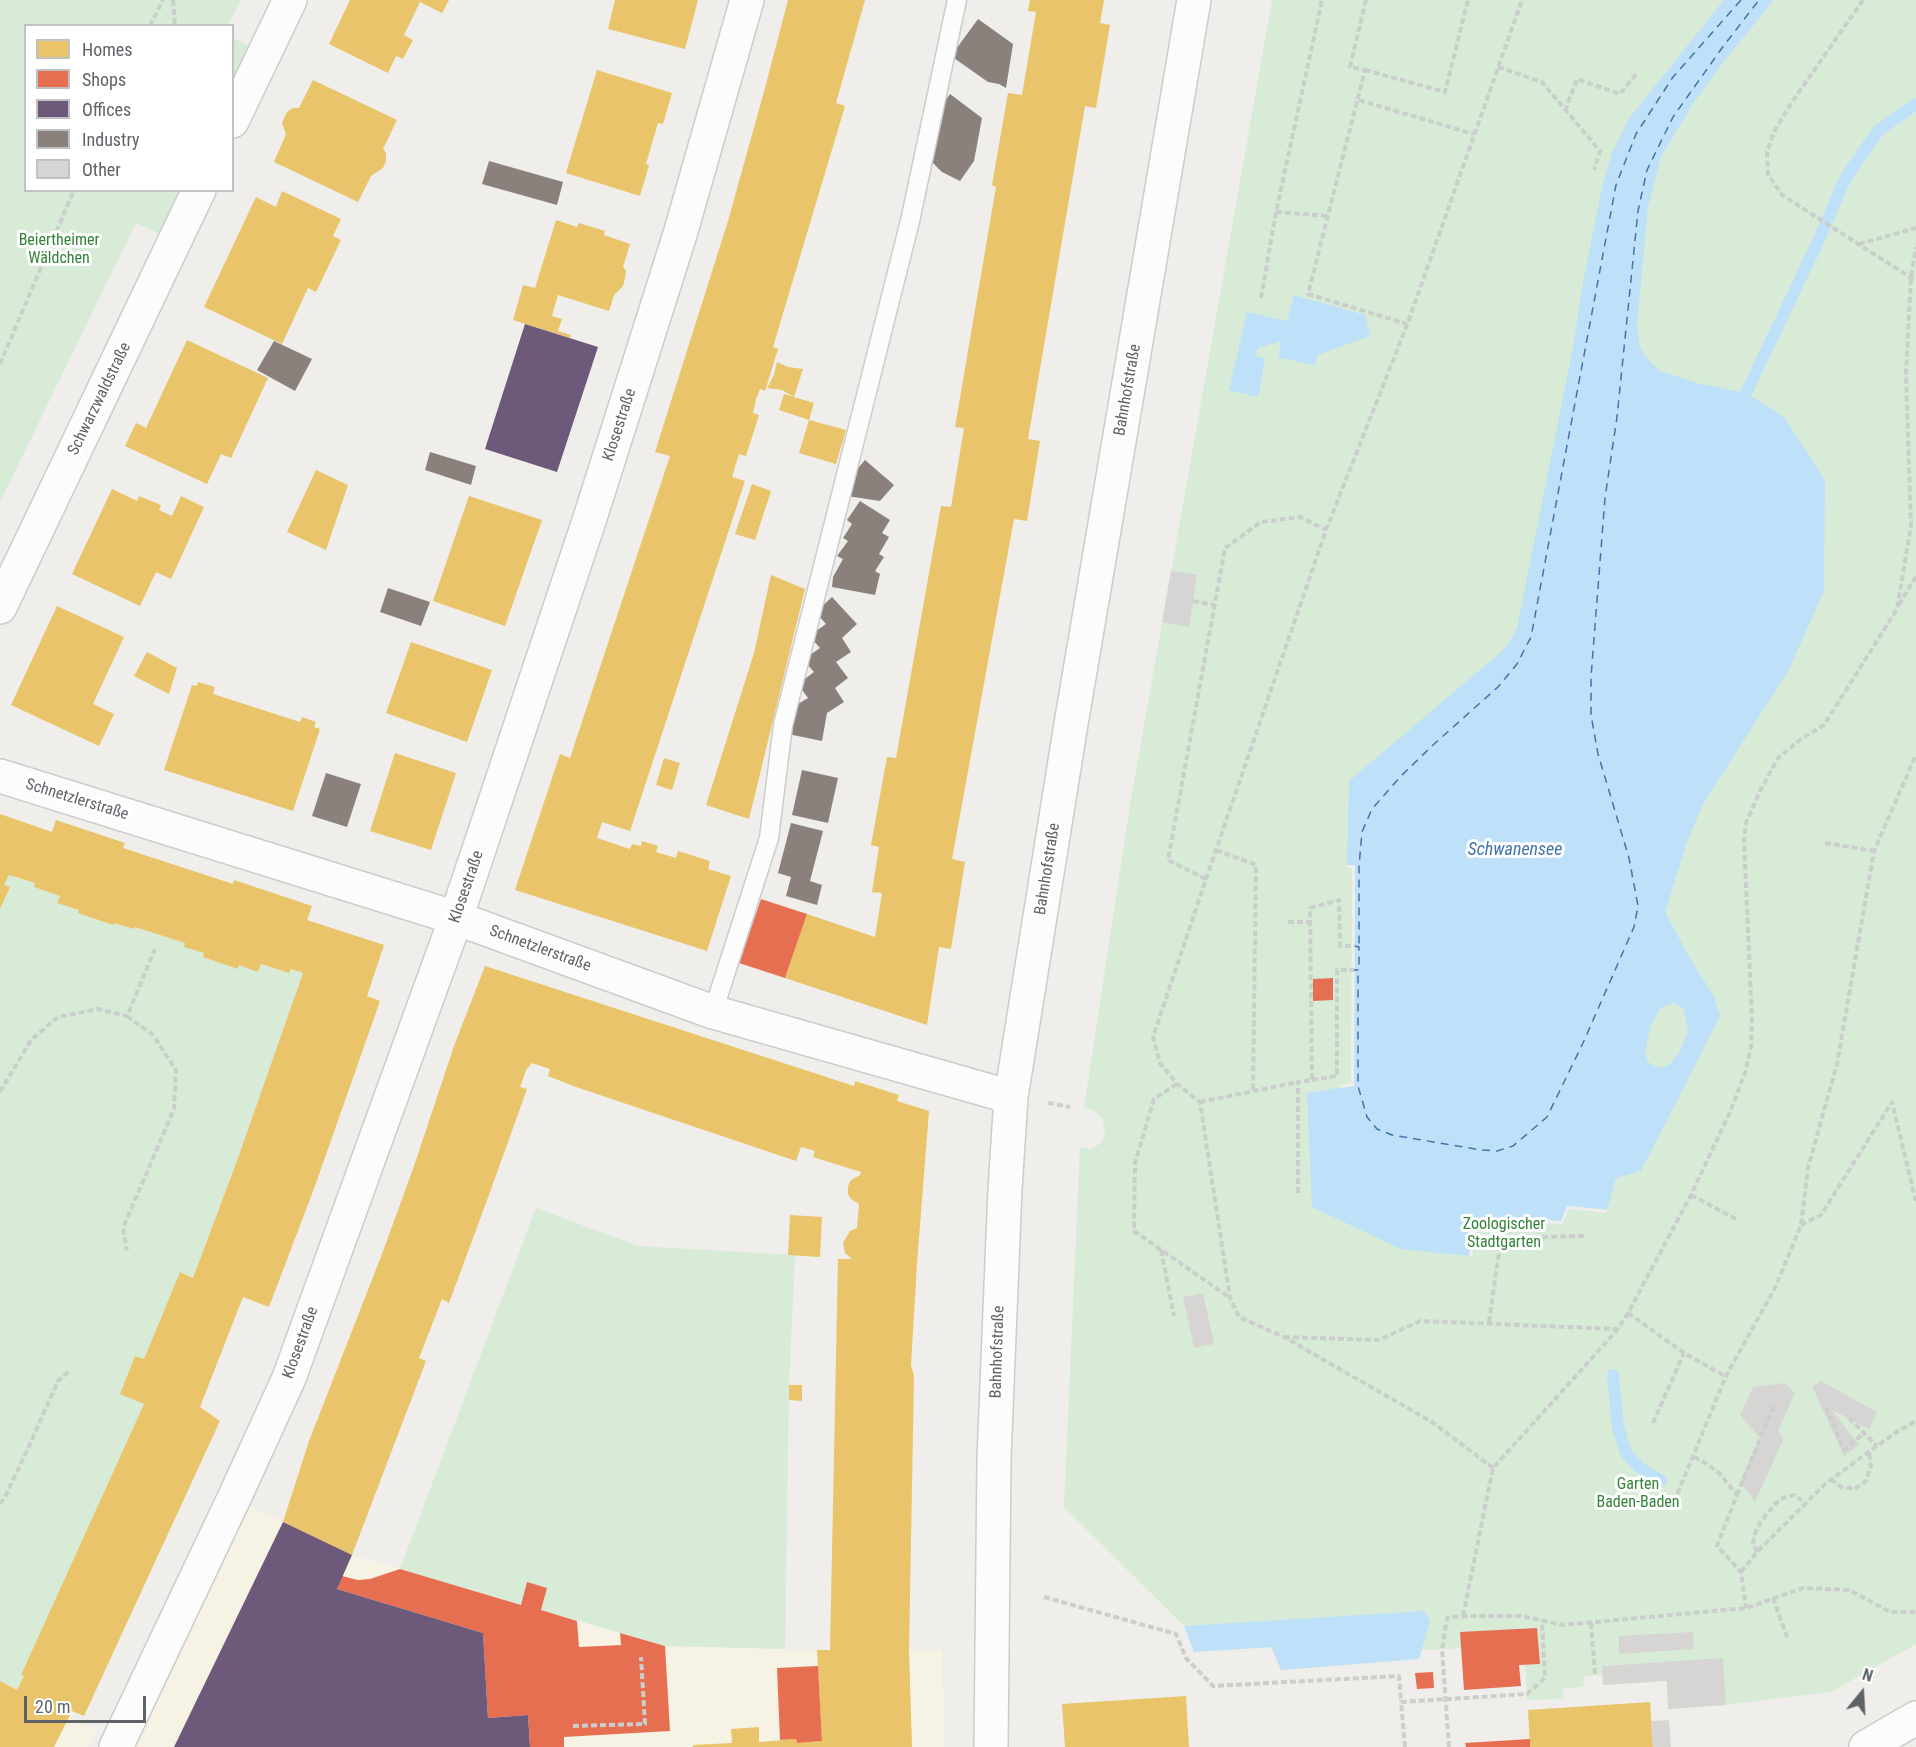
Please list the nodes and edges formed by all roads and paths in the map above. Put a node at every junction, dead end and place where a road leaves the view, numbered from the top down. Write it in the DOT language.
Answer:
graph roads {
  1 [pos="163,0"];
  2 [pos="173,0"];
  3 [pos="290,0"];
  4 [pos="747,0"];
  5 [pos="957,0"];
  6 [pos="1194,0"];
  7 [pos="1322,0"];
  8 [pos="1366,0"];
  9 [pos="1468,0"];
  10 [pos="1522,0"];
  11 [pos="1863,0"];
  12 [pos="151,24"];
  13 [pos="175,24"];
  14 [pos="1498,67"];
  15 [pos="1365,70"];
  16 [pos="1637,73"];
  17 [pos="1359,99"];
  18 [pos="1566,111"];
  19 [pos="234,118"];
  20 [pos="1473,134"];
  21 [pos="1594,170"];
  22 [pos="73,192"];
  23 [pos="199,192"];
  24 [pos="1276,212"];
  25 [pos="1327,216"];
  26 [pos="1916,228"];
  27 [pos="1858,244"];
  28 [pos="1916,247"];
  29 [pos="1916,252"];
  30 [pos="1911,277"];
  31 [pos="1916,281"];
  32 [pos="1261,298"];
  33 [pos="1407,325"];
  34 [pos="0,364"];
  35 [pos="1326,530"];
  36 [pos="1916,576"];
  37 [pos="1193,601"];
  38 [pos="1214,605"];
  39 [pos="0,608"];
  40 [pos="1897,609"];
  41 [pos="1916,754"];
  42 [pos="0,776"];
  43 [pos="1825,843"];
  44 [pos="1216,850"];
  45 [pos="1874,850"];
  46 [pos="1206,879"];
  47 [pos="456,918"];
  48 [pos="1288,922"];
  49 [pos="1310,922"];
  50 [pos="1355,946"];
  51 [pos="155,949"];
  52 [pos="1354,970"];
  53 [pos="713,1012"];
  54 [pos="127,1016"];
  55 [pos="1312,1080"];
  56 [pos="1298,1082"];
  57 [pos="1177,1084"];
  58 [pos="1253,1091"];
  59 [pos="0,1092"];
  60 [pos="1011,1096"];
  61 [pos="1200,1102"];
  62 [pos="1298,1193"];
  63 [pos="1691,1195"];
  64 [pos="1916,1202"];
  65 [pos="1736,1219"];
  66 [pos="1801,1225"];
  67 [pos="1584,1236"];
  68 [pos="1161,1249"];
  69 [pos="127,1250"];
  70 [pos="1230,1298"];
  71 [pos="1628,1313"];
  72 [pos="1174,1316"];
  73 [pos="1489,1323"];
  74 [pos="1618,1329"];
  75 [pos="1284,1337"];
  76 [pos="1684,1353"];
  77 [pos="70,1370"];
  78 [pos="1725,1376"];
  79 [pos="1775,1403"];
  80 [pos="1826,1407"];
  81 [pos="1849,1418"];
  82 [pos="1916,1421"];
  83 [pos="1653,1424"];
  84 [pos="1863,1434"];
  85 [pos="1877,1446"];
  86 [pos="1869,1452"];
  87 [pos="1694,1457"];
  88 [pos="1493,1468"];
  89 [pos="1831,1479"];
  90 [pos="1737,1495"];
  91 [pos="1674,1503"];
  92 [pos="1806,1503"];
  93 [pos="0,1504"];
  94 [pos="1757,1552"];
  95 [pos="1741,1572"];
  96 [pos="1044,1597"];
  97 [pos="1773,1598"];
  98 [pos="1746,1608"];
  99 [pos="1916,1612"];
  100 [pos="1463,1616"];
  101 [pos="1542,1620"];
  102 [pos="1591,1623"];
  103 [pos="1788,1640"];
  104 [pos="641,1657"];
  105 [pos="1595,1675"];
  106 [pos="1445,1698"];
  107 [pos="1401,1702"];
  108 [pos="1916,1718"];
  109 [pos="573,1726"];
  110 [pos="116,1747"];
  111 [pos="991,1747"];
  112 [pos="1405,1747"];
  113 [pos="1449,1747"];
  114 [pos="1866,1747"];
  1 -- 12 [label="path"];
  2 -- 13 [label="path"];
  3 -- 19 [label="street"];
  4 -- 47 [label="street, Klosestraße"];
  5 -- 53 [label="lane"];
  6 -- 60 [label="street, Bahnhofstraße"];
  7 -- 24 [label="path"];
  8 -- 15 [label="path"];
  9 -- 15 [label="path"];
  10 -- 14 [label="path"];
  11 -- 27 [label="path"];
  14 -- 18 [label="path"];
  14 -- 20 [label="path"];
  15 -- 17 [label="path"];
  16 -- 18 [label="path"];
  17 -- 20 [label="path"];
  17 -- 25 [label="path"];
  18 -- 21 [label="path"];
  20 -- 33 [label="path"];
  22 -- 34 [label="path"];
  23 -- 39 [label="street, Schwarzwaldstraße"];
  24 -- 25 [label="path"];
  24 -- 32 [label="path"];
  25 -- 33 [label="path"];
  26 -- 27 [label="path"];
  27 -- 30 [label="path"];
  28 -- 29 [label="path"];
  29 -- 30 [label="path"];
  30 -- 31 [label="path"];
  30 -- 40 [label="path"];
  33 -- 35 [label="path"];
  35 -- 38 [label="path"];
  35 -- 44 [label="path"];
  36 -- 40 [label="path"];
  37 -- 38 [label="path"];
  38 -- 46 [label="path"];
  40 -- 63 [label="path"];
  41 -- 45 [label="path"];
  42 -- 47 [label="street, Schnetzlerstraße"];
  43 -- 45 [label="path"];
  44 -- 46 [label="path"];
  44 -- 58 [label="path"];
  45 -- 66 [label="path"];
  46 -- 57 [label="path"];
  47 -- 53 [label="street, Schnetzlerstraße"];
  47 -- 110 [label="street, Klosestraße"];
  48 -- 49 [label="path"];
  49 -- 50 [label="path"];
  49 -- 55 [label="path"];
  51 -- 54 [label="path"];
  52 -- 55 [label="path"];
  53 -- 60 [label="street, Schnetzlerstraße"];
  54 -- 59 [label="path"];
  54 -- 69 [label="path"];
  55 -- 56 [label="path"];
  56 -- 58 [label="path"];
  56 -- 62 [label="path"];
  57 -- 61 [label="path"];
  57 -- 68 [label="path"];
  58 -- 61 [label="path"];
  60 -- 111 [label="street, Bahnhofstraße"];
  61 -- 70 [label="path"];
  63 -- 65 [label="path"];
  63 -- 71 [label="path"];
  64 -- 66 [label="path"];
  66 -- 78 [label="path"];
  67 -- 73 [label="path"];
  68 -- 70 [label="path"];
  68 -- 72 [label="path"];
  70 -- 75 [label="path"];
  71 -- 74 [label="path"];
  71 -- 76 [label="path"];
  73 -- 74 [label="path"];
  73 -- 75 [label="path"];
  74 -- 88 [label="path"];
  75 -- 88 [label="path"];
  76 -- 78 [label="path"];
  76 -- 83 [label="path"];
  77 -- 93 [label="path"];
  78 -- 87 [label="path"];
  79 -- 90 [label="path"];
  80 -- 84 [label="path"];
  81 -- 84 [label="path"];
  82 -- 85 [label="path"];
  84 -- 85 [label="path"];
  85 -- 86 [label="path"];
  86 -- 89 [label="path"];
  86 -- 89 [label="path"];
  87 -- 90 [label="path"];
  87 -- 91 [label="path"];
  88 -- 100 [label="path"];
  89 -- 92 [label="path"];
  90 -- 95 [label="path"];
  92 -- 94 [label="path"];
  92 -- 94 [label="path"];
  94 -- 95 [label="path"];
  95 -- 98 [label="path"];
  96 -- 107 [label="path"];
  97 -- 98 [label="path"];
  97 -- 99 [label="path"];
  97 -- 103 [label="path"];
  98 -- 102 [label="path"];
  100 -- 101 [label="path"];
  100 -- 106 [label="path"];
  101 -- 102 [label="path"];
  101 -- 106 [label="path"];
  102 -- 105 [label="path"];
  104 -- 109 [label="path"];
  106 -- 107 [label="path"];
  106 -- 113 [label="path"];
  107 -- 112 [label="path"];
  108 -- 114 [label="street"];
}
